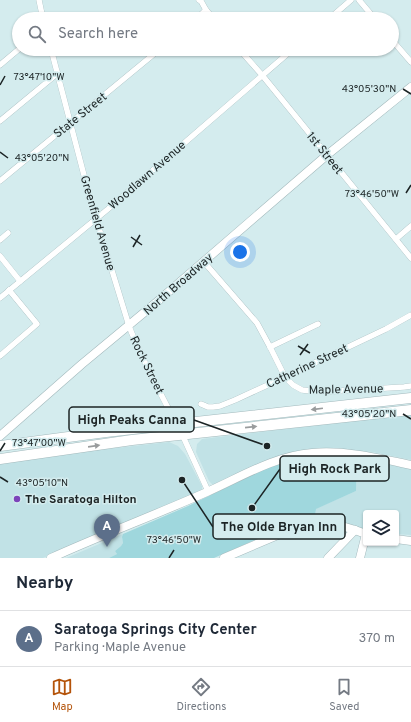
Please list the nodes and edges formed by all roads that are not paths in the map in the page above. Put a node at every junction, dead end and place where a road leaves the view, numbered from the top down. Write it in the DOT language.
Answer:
graph roads {
  1 [pos="39,0"];
  2 [pos="201,0"];
  3 [pos="351,0"];
  4 [pos="359,0"];
  5 [pos="206,10"];
  6 [pos="42,12"];
  7 [pos="337,12"];
  8 [pos="369,12"];
  9 [pos="399,48"];
  10 [pos="12,55"];
  11 [pos="54,56"];
  12 [pos="151,56"];
  13 [pos="245,56"];
  14 [pos="285,56"];
  15 [pos="411,62"];
  16 [pos="0,65"];
  17 [pos="58,73"];
  18 [pos="262,75"];
  19 [pos="411,87"];
  20 [pos="0,121"];
  21 [pos="71,122"];
  22 [pos="327,155"];
  23 [pos="0,181"];
  24 [pos="96,218"];
  25 [pos="411,226"];
  26 [pos="8,233"];
  27 [pos="396,239"];
  28 [pos="0,240"];
  29 [pos="0,256"];
  30 [pos="411,258"];
  31 [pos="204,262"];
  32 [pos="20,281"];
  33 [pos="9,290"];
  34 [pos="0,298"];
  35 [pos="411,315"];
  36 [pos="318,324"];
  37 [pos="129,326"];
  38 [pos="270,347"];
  39 [pos="0,356"];
  40 [pos="285,377"];
  41 [pos="411,386"];
  42 [pos="411,398"];
  43 [pos="201,404"];
  44 [pos="411,410"];
  45 [pos="177,424"];
  46 [pos="182,435"];
  47 [pos="0,436"];
  48 [pos="0,446"];
  49 [pos="0,459"];
  50 [pos="411,465"];
  51 [pos="208,491"];
  52 [pos="355,530"];
  53 [pos="363,533"];
  54 [pos="399,539"];
  55 [pos="411,541"];
  56 [pos="363,546"];
  57 [pos="51,558"];
  58 [pos="224,558"];
  59 [pos="328,558"];
  60 [pos="360,558"];
  1 -- 6 [label="street"];
  2 -- 5 [label="street"];
  3 -- 7 [label="street"];
  4 -- 8 [label="street"];
  9 -- 15 [label="street"];
  10 -- 16 [label="street"];
  11 -- 17 [label="street, Greenfield Avenue"];
  12 -- 21 [label="street, State Street"];
  13 -- 18 [label="street, 1st Street"];
  14 -- 18 [label="street, Woodlawn Avenue"];
  17 -- 20 [label="street"];
  17 -- 21 [label="street, Greenfield Avenue"];
  18 -- 22 [label="street, 1st Street"];
  18 -- 24 [label="street, Woodlawn Avenue"];
  19 -- 22 [label="street, North Broadway"];
  21 -- 23 [label="street, State Street"];
  21 -- 24 [label="street, Greenfield Avenue"];
  22 -- 27 [label="street, 1st Street"];
  22 -- 31 [label="street, North Broadway"];
  24 -- 32 [label="street, Woodlawn Avenue"];
  24 -- 37 [label="street, Greenfield Avenue"];
  25 -- 27 [label="street"];
  26 -- 28 [label="street"];
  27 -- 30 [label="street, 1st Street"];
  29 -- 32 [label="street"];
  31 -- 37 [label="street, North Broadway"];
  31 -- 38 [label="street"];
  32 -- 33 [label="street, Woodlawn Avenue"];
  33 -- 34 [label="street, Woodlawn Avenue"];
  33 -- 39 [label="street"];
  35 -- 40 [label="street, Catherine Street"];
  36 -- 38 [label="street"];
  37 -- 45 [label="street, Rock Street"];
  37 -- 47 [label="street, North Broadway"];
  38 -- 40 [label="street"];
  40 -- 41 [label="street, Maple Avenue"];
  40 -- 43 [label="street, Catherine Street"];
  42 -- 45 [label="highway, one-way"];
  46 -- 44 [label="highway, one-way"];
  45 -- 46 [label="street, Rock Street"];
  45 -- 48 [label="highway"];
  49 -- 46 [label="highway, one-way"];
  46 -- 51 [label="street, Rock Street"];
  50 -- 51 [label="street"];
  51 -- 57 [label="street"];
  52 -- 53 [label="street"];
  52 -- 58 [label="street"];
  52 -- 59 [label="street"];
  54 -- 55 [label="street"];
  56 -- 60 [label="street"];
}
